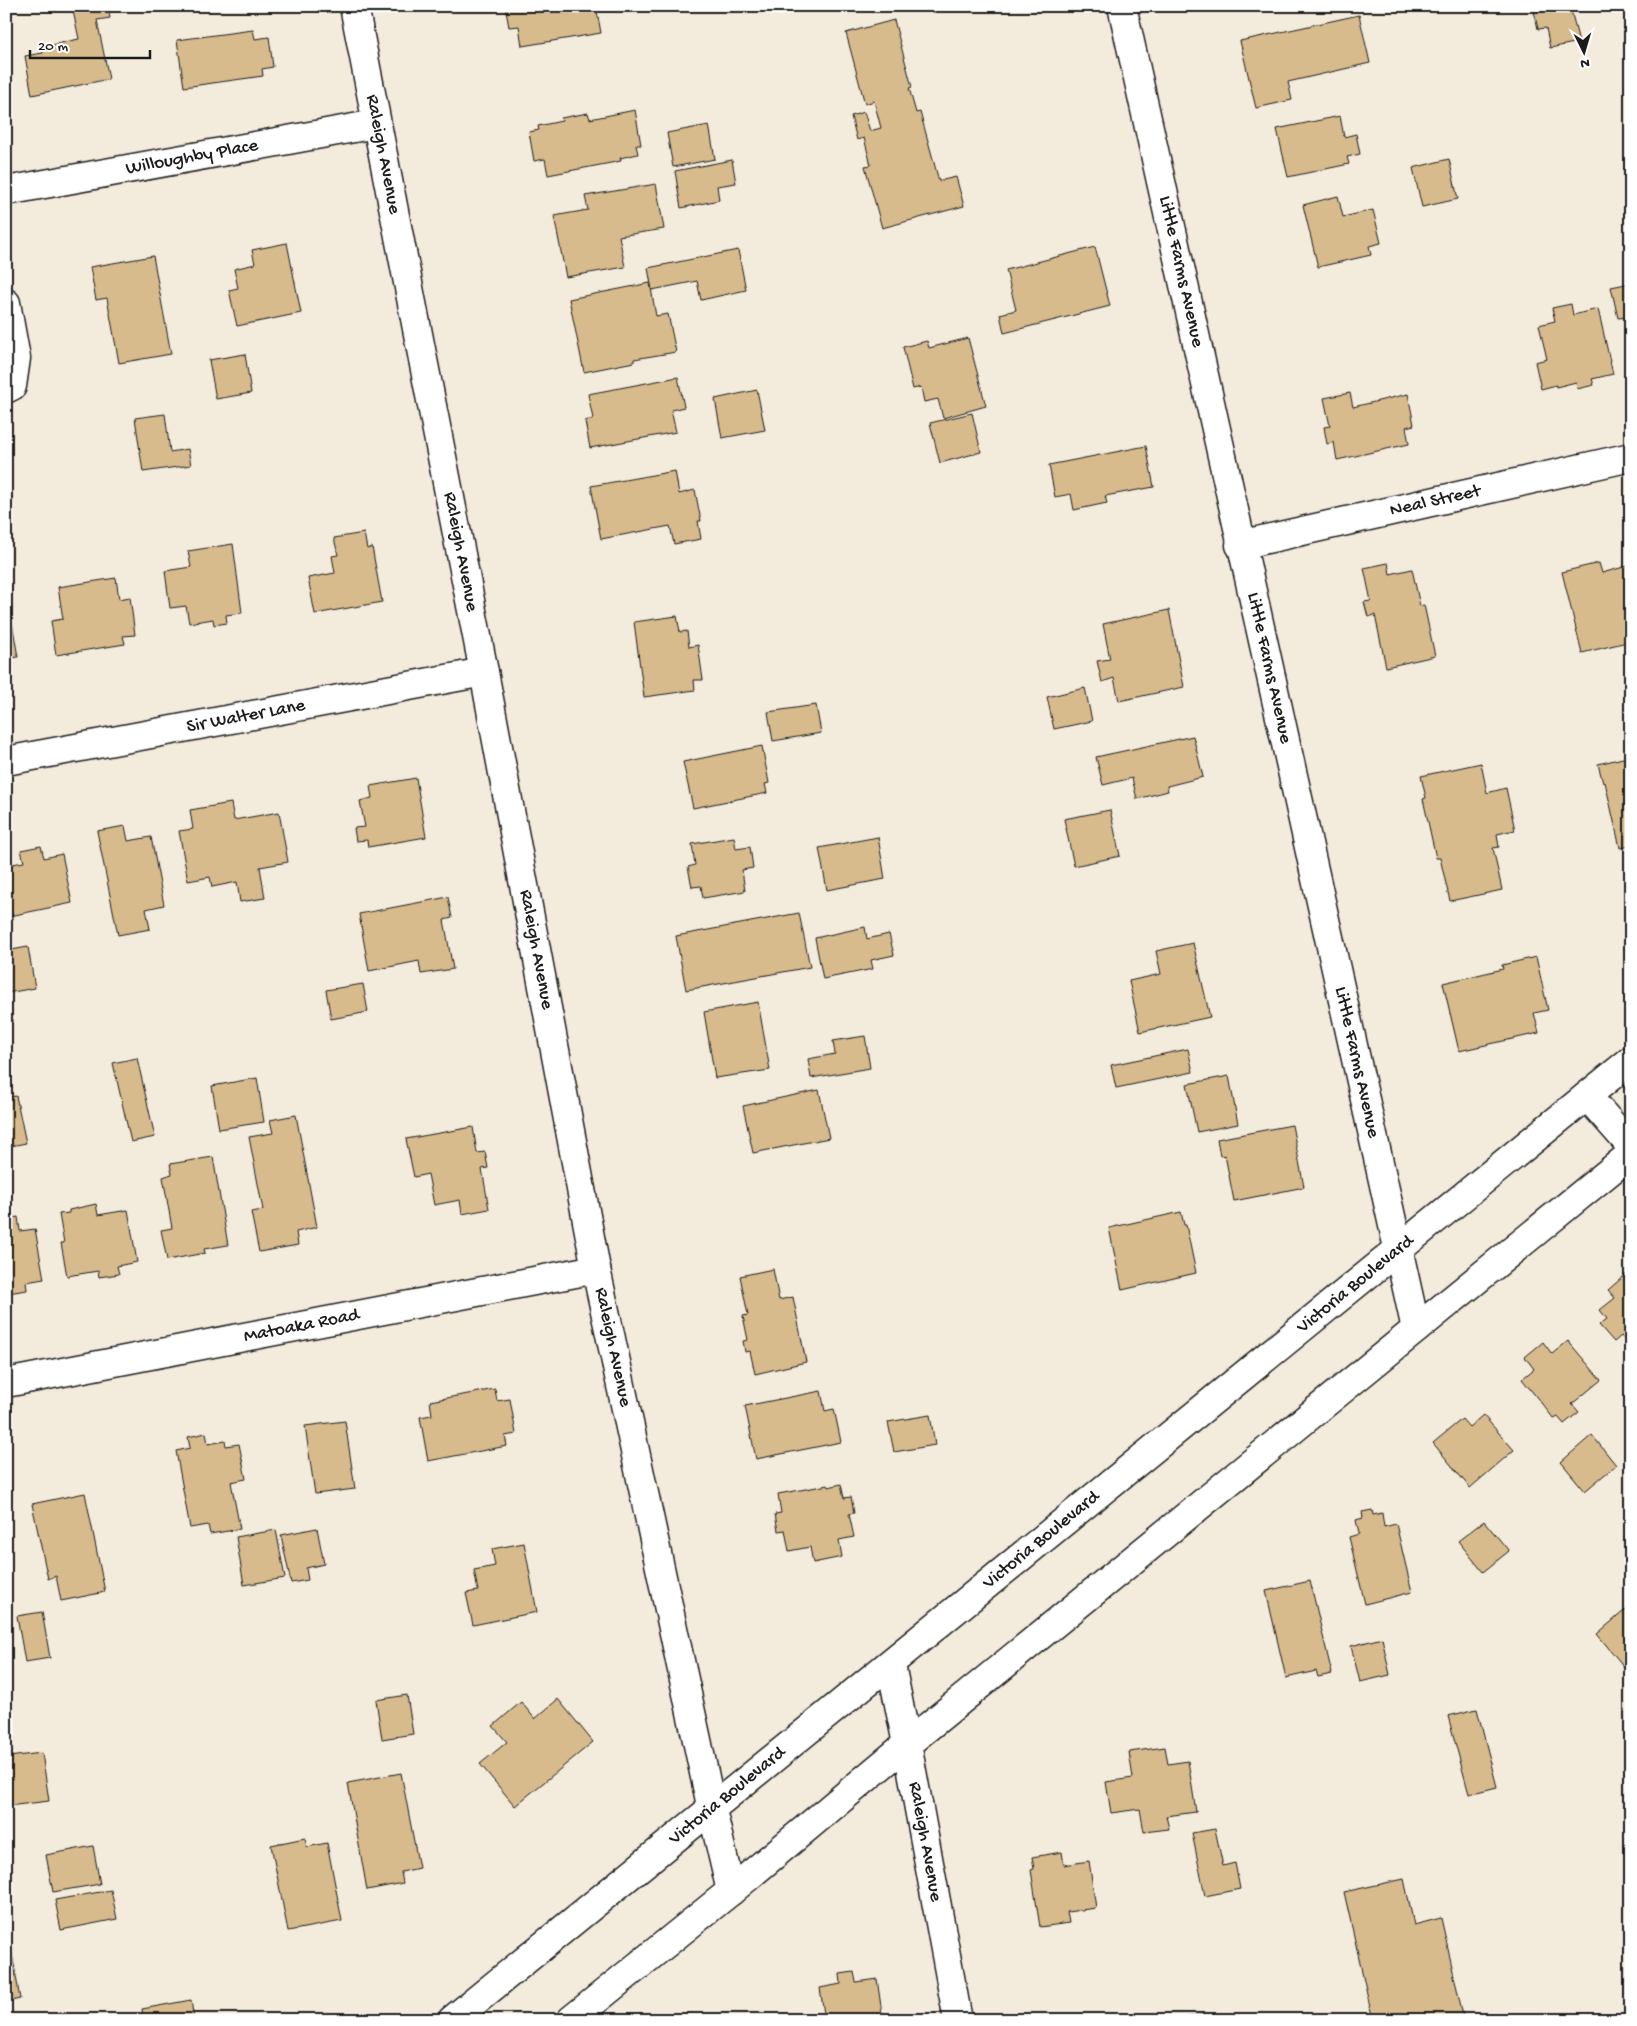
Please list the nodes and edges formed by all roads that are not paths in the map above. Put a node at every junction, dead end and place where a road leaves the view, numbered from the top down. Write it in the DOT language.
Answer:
graph roads {
  1 [pos="354,6"];
  2 [pos="1122,6"];
  3 [pos="376,124"];
  4 [pos="6,191"];
  5 [pos="6,303"];
  6 [pos="6,389"];
  7 [pos="1631,457"];
  8 [pos="1240,545"];
  9 [pos="484,672"];
  10 [pos="6,761"];
  11 [pos="1631,1060"];
  12 [pos="1587,1096"];
  13 [pos="1631,1146"];
  14 [pos="1631,1154"];
  15 [pos="1399,1247"];
  16 [pos="596,1269"];
  17 [pos="1416,1329"];
  18 [pos="6,1383"];
  19 [pos="890,1664"];
  20 [pos="907,1744"];
  21 [pos="712,1810"];
  22 [pos="731,1891"];
  23 [pos="452,2020"];
  24 [pos="571,2020"];
  25 [pos="958,2020"];
  1 -- 3 [label="street, Raleigh Avenue"];
  2 -- 8 [label="street, Little Farms Avenue"];
  3 -- 4 [label="street, Willoughby Place"];
  3 -- 9 [label="street, Raleigh Avenue"];
  5 -- 6 [label="street"];
  7 -- 8 [label="street, Neal Street"];
  8 -- 15 [label="street, Little Farms Avenue"];
  9 -- 10 [label="street, Sir Walter Lane"];
  9 -- 16 [label="street, Raleigh Avenue"];
  11 -- 12 [label="street, Victoria Boulevard"];
  12 -- 13 [label="street"];
  12 -- 15 [label="street, Victoria Boulevard"];
  14 -- 17 [label="street"];
  15 -- 17 [label="street, Little Farms Avenue"];
  15 -- 19 [label="street, Victoria Boulevard"];
  16 -- 18 [label="street, Matoaka Road"];
  16 -- 21 [label="street, Raleigh Avenue"];
  17 -- 20 [label="street"];
  19 -- 20 [label="street, Raleigh Avenue"];
  19 -- 21 [label="street, Victoria Boulevard"];
  20 -- 22 [label="street"];
  20 -- 25 [label="street, Raleigh Avenue"];
  21 -- 22 [label="street, Raleigh Avenue"];
  21 -- 23 [label="street, Victoria Boulevard"];
  22 -- 24 [label="street"];
}
